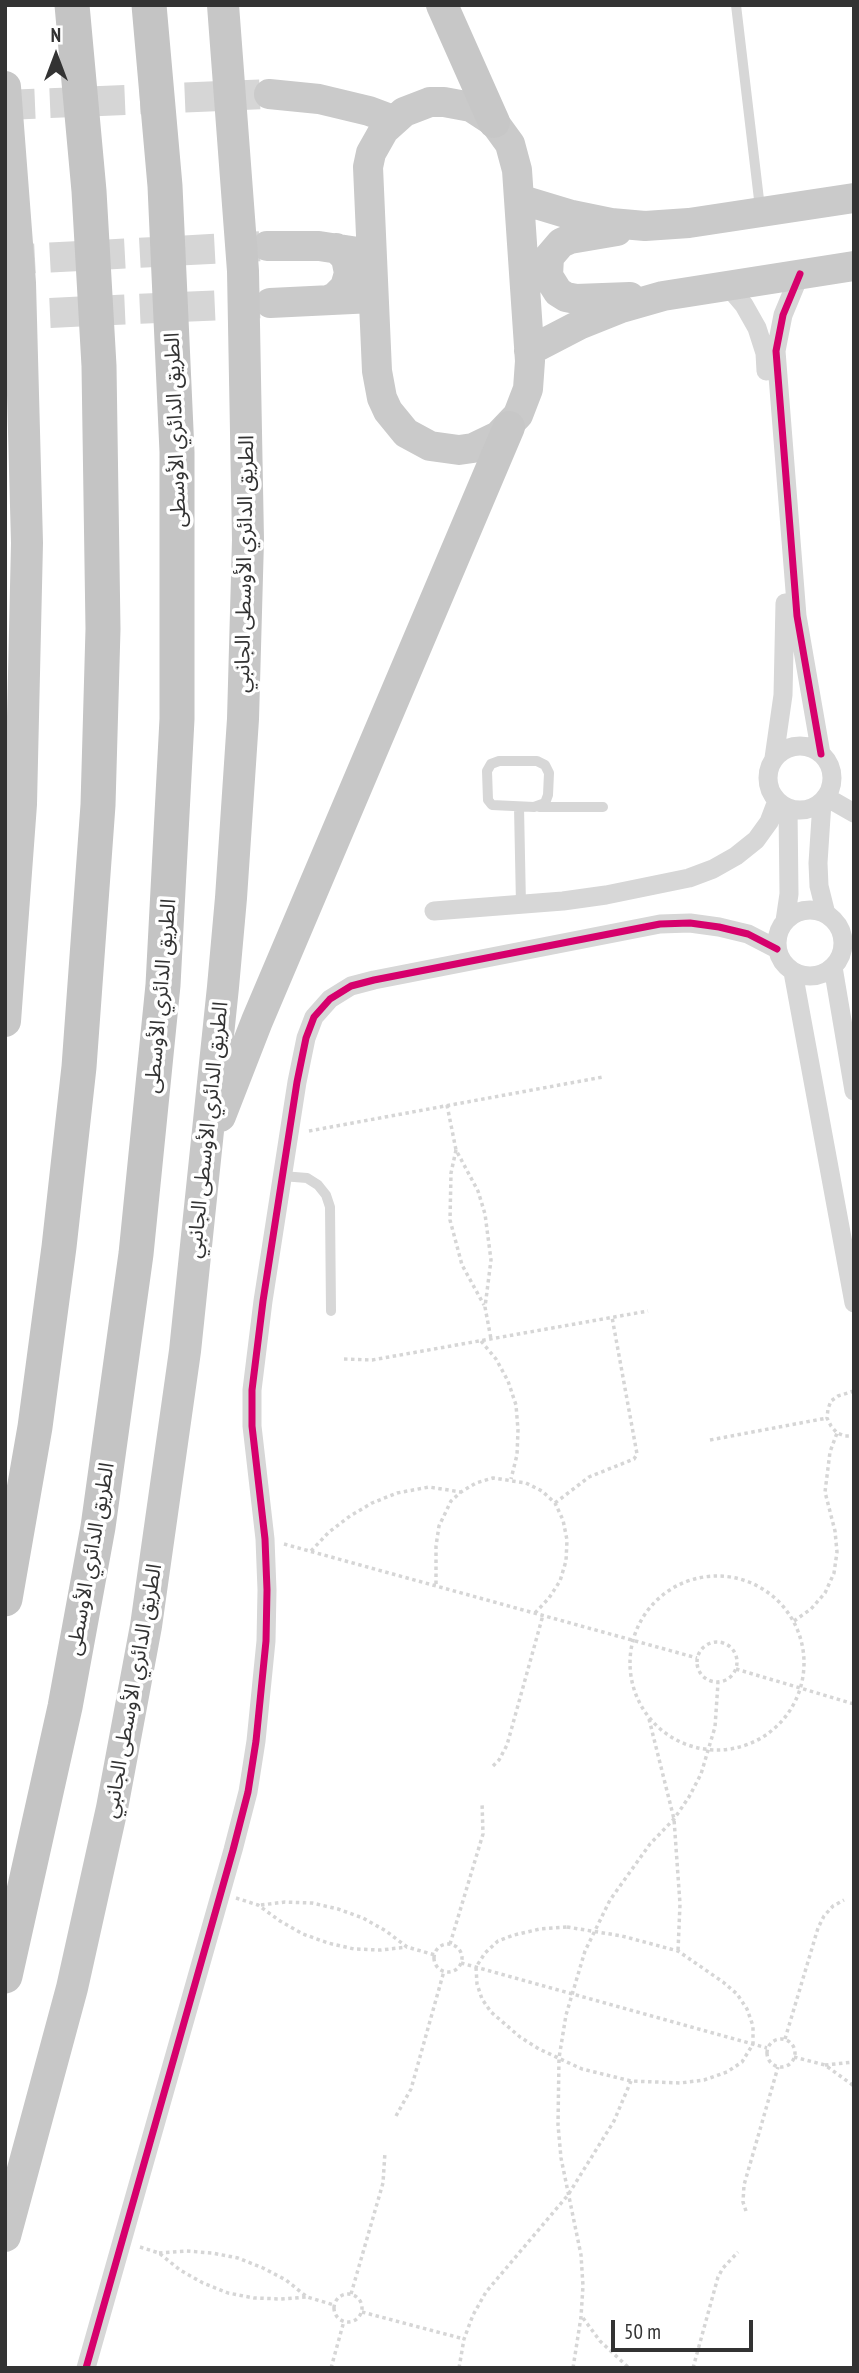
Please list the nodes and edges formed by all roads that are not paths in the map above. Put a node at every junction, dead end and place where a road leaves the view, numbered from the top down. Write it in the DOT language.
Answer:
graph roads {
  1 [pos="72,5"];
  2 [pos="149,5"];
  3 [pos="223,5"];
  4 [pos="442,5"];
  5 [pos="736,5"];
  6 [pos="5,87"];
  7 [pos="269,94"];
  8 [pos="393,120"];
  9 [pos="494,122"];
  10 [pos="854,198"];
  11 [pos="519,199"];
  12 [pos="760,212"];
  13 [pos="645,226"];
  14 [pos="267,246"];
  15 [pos="337,248"];
  16 [pos="371,254"];
  17 [pos="854,266"];
  18 [pos="800,274"];
  19 [pos="727,285"];
  20 [pos="663,296"];
  21 [pos="373,298"];
  22 [pos="328,300"];
  23 [pos="271,303"];
  24 [pos="530,351"];
  25 [pos="509,426"];
  26 [pos="821,754"];
  27 [pos="774,758"];
  28 [pos="824,799"];
  29 [pos="783,805"];
  30 [pos="519,807"];
  31 [pos="539,807"];
  32 [pos="603,807"];
  33 [pos="854,813"];
  34 [pos="521,905"];
  35 [pos="435,911"];
  36 [pos="826,914"];
  37 [pos="785,921"];
  38 [pos="848,929"];
  39 [pos="777,949"];
  40 [pos="833,967"];
  41 [pos="793,972"];
  42 [pos="5,1021"];
  43 [pos="854,1091"];
  44 [pos="203,1167"];
  45 [pos="282,1176"];
  46 [pos="854,1303"];
  47 [pos="331,1311"];
  48 [pos="5,1599"];
  49 [pos="5,1976"];
  50 [pos="5,2236"];
  51 [pos="86,2368"];
  1 -- 48 [label="highway"];
  2 -- 49 [label="highway, الطريق الدائري الأوسطى"];
  3 -- 44 [label="highway, الطريق الدائري الأوسطى الجانبي"];
  4 -- 9 [label="highway"];
  5 -- 12 [label="lane"];
  6 -- 42 [label="highway"];
  7 -- 8 [label="main road"];
  8 -- 9 [label="main road"];
  8 -- 16 [label="main road"];
  9 -- 11 [label="main road"];
  10 -- 12 [label="main road"];
  11 -- 13 [label="main road"];
  11 -- 24 [label="main road"];
  12 -- 13 [label="main road"];
  13 -- 20 [label="main road"];
  14 -- 15 [label="main road"];
  15 -- 16 [label="main road"];
  15 -- 22 [label="main road"];
  16 -- 21 [label="main road"];
  17 -- 18 [label="main road"];
  18 -- 19 [label="main road"];
  18 -- 26 [label="street"];
  19 -- 20 [label="main road"];
  19 -- 27 [label="street"];
  20 -- 24 [label="main road"];
  21 -- 22 [label="main road"];
  21 -- 25 [label="main road"];
  22 -- 23 [label="main road"];
  24 -- 25 [label="main road"];
  25 -- 44 [label="highway"];
  26 -- 27 [label="street"];
  26 -- 28 [label="street"];
  27 -- 29 [label="street"];
  28 -- 29 [label="street"];
  28 -- 33 [label="street"];
  28 -- 36 [label="street"];
  29 -- 34 [label="street"];
  29 -- 37 [label="street"];
  30 -- 31 [label="lane"];
  30 -- 31 [label="lane"];
  30 -- 34 [label="lane"];
  31 -- 32 [label="lane"];
  34 -- 35 [label="street"];
  36 -- 37 [label="street"];
  36 -- 38 [label="street"];
  37 -- 39 [label="street"];
  38 -- 40 [label="street"];
  39 -- 41 [label="street"];
  39 -- 45 [label="street"];
  40 -- 41 [label="street"];
  40 -- 43 [label="street"];
  41 -- 46 [label="street"];
  44 -- 50 [label="highway, الطريق الدائري الأوسطى الجانبي"];
  45 -- 47 [label="lane"];
  45 -- 51 [label="street"];
}
